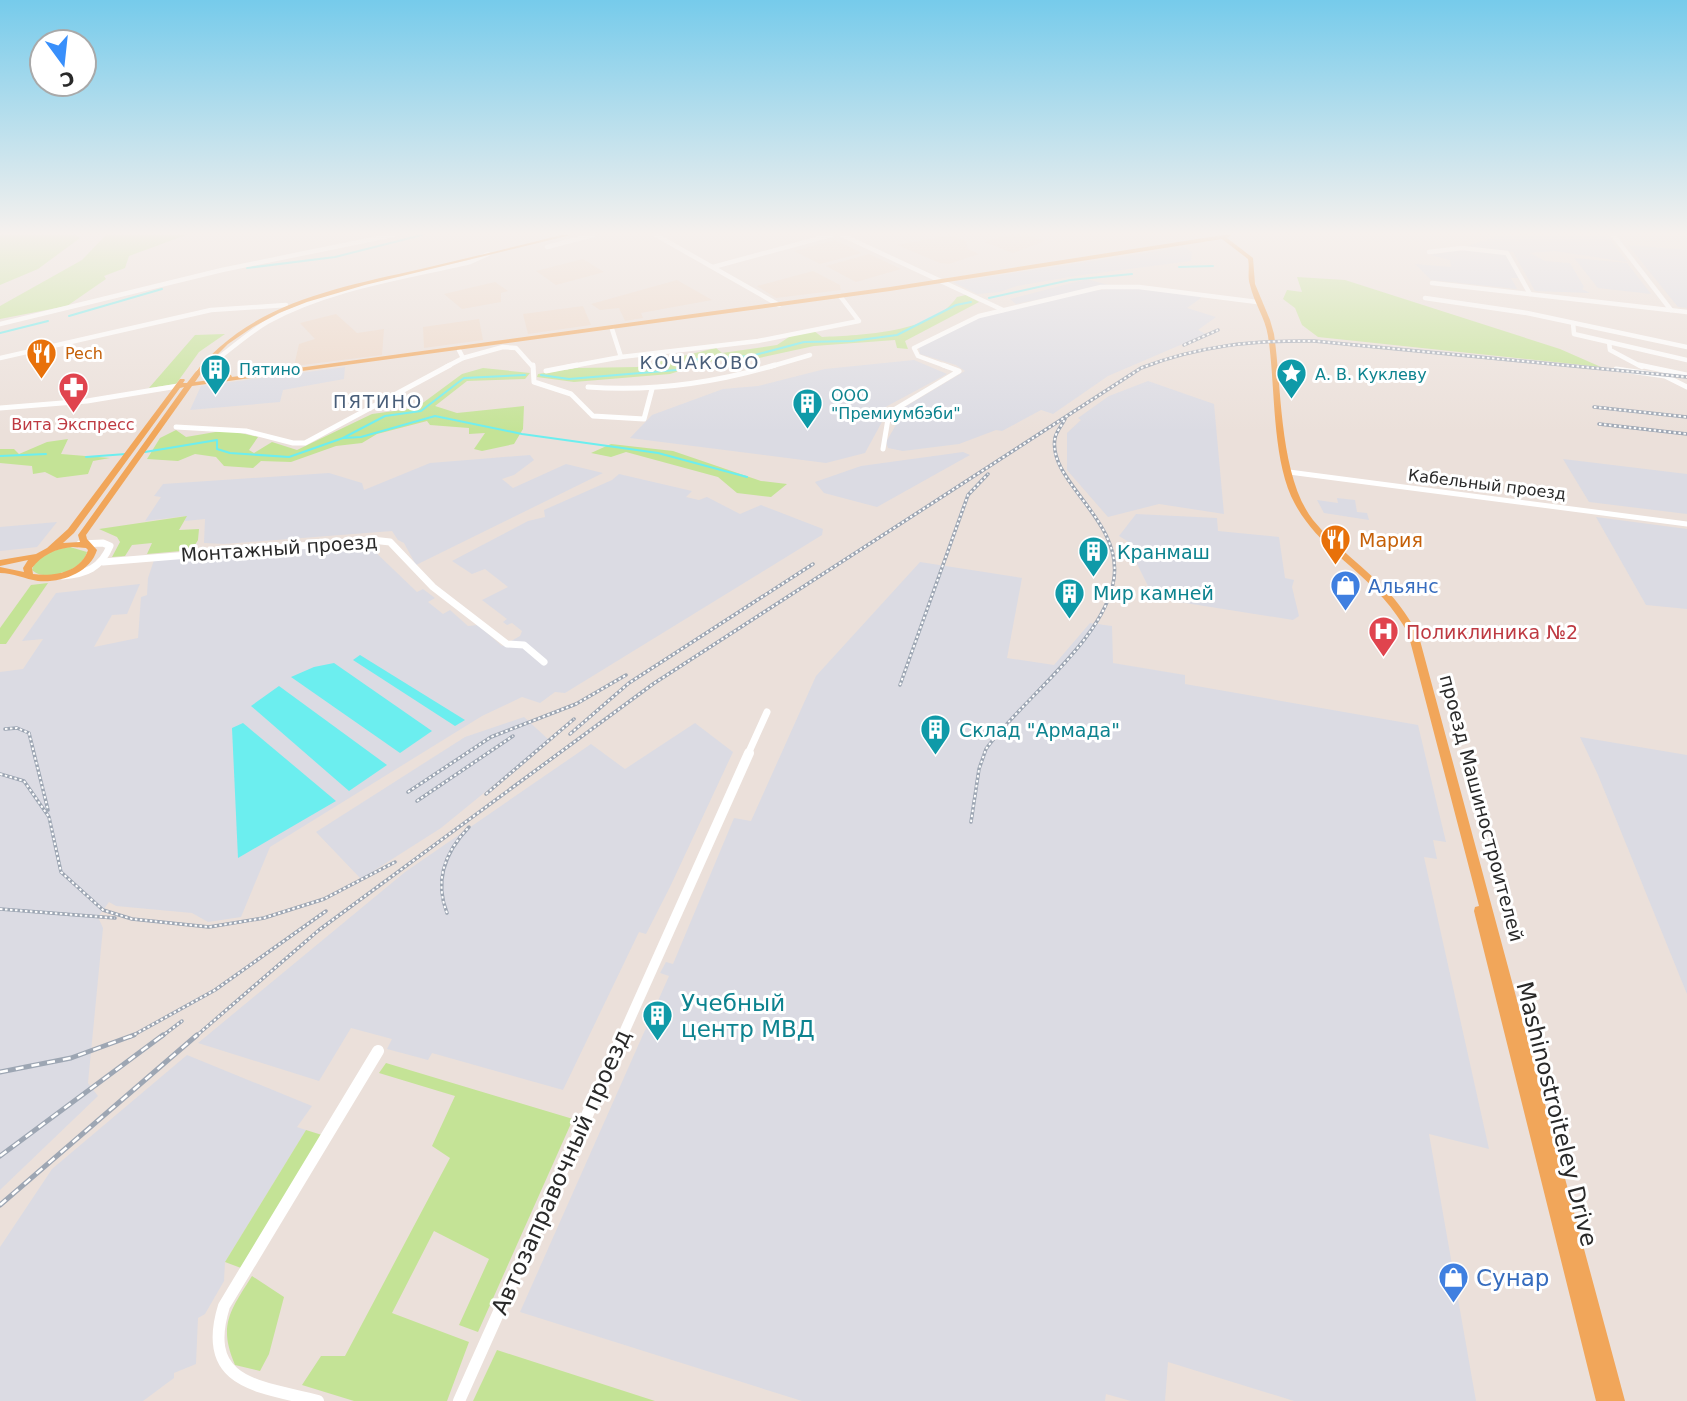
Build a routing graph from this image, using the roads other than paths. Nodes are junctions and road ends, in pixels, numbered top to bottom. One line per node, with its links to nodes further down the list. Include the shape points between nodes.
1 (99, 300): 20 (street)
2 (300, 300): 15 (main road)
3 (310, 300): 30 (main road, via 239,333)
4 (321, 300): 30 (street, via 249,333)
5 (771, 300): 16 (street)
6 (810, 300): 16 (main road)
7 (843, 300): 28 (street, via 859,321 758,341)
8 (982, 300): 17 (street)
9 (1044, 300): 17 (street)
10 (1245, 300): 14 (street)
11 (1441, 300): 21 (street)
12 (1586, 300): 18 (street)
13 (1664, 300): 18 (street)
14 (1259, 302): 42 (main road, проезд Машиностроителей)
15 (286, 305): 27 (street, via 211,310); 37 (main road, via 217,344 200,358)
16 (779, 305): 22 (main road)
17 (1003, 310): 41 (street, via 975,317 914,348 918,356 959,371 889,414)
18 (1671, 310): 19 (street)
19 (1687, 312)
20 (0, 323)
21 (1573, 323): 23 (street, via 1574,334); 24 (street)
22 (612, 328): 25 (main road); 28 (street)
23 (1609, 342): 29 (street); 33 (street, via 1610,350 1642,367)
24 (1687, 347)
25 (461, 354): 34 (main road); 38 (street, via 516,348 533,365 534,382 575,397 593,416 644,419); 40 (street, via 328,433 301,444 258,433)
26 (810, 355): 38 (street, via 749,373)
27 (0, 358)
28 (620, 358): 32 (street)
29 (1687, 360)
30 (204, 366): 34 (main road, via 222,376); 37 (main road)
31 (1616, 369): 35 (street, via 1665,376)
32 (546, 371)
33 (1687, 375)
34 (253, 377): 37 (main road)
35 (1687, 386)
36 (588, 387): 38 (street)
37 (180, 389): 39 (street); 44 (main road, via 85,530); 45 (main road, via 66,537)
38 (652, 389)
39 (0, 409)
40 (176, 426)
41 (883, 449)
42 (1286, 472): 43 (street, Кабельный проезд); 54 (main road, проезд Машиностроителей, via 1305,518 1402,621 1412,645)
43 (1687, 524)
44 (83, 544): 45 (main road); 46 (street, via 108,544); 50 (main road, via 93,554 85,564)
45 (45, 552): 47 (main road); 49 (main road, via 27,568)
46 (103, 562): 50 (street, via 87,573); 51 (street, Монтажный проезд, via 390,542 433,587 507,644 524,645)
47 (0, 563)
48 (0, 570): 49 (main road)
49 (29, 575): 50 (main road)
50 (53, 577)
51 (544, 662)
52 (767, 712): 56 (street, Автозаправочный проезд)
53 (379, 1051): 55 (street, via 224,1306 215,1333 218,1357 231,1373)
54 (1555, 1187): 57 (main road, Mashinostroiteley Drive); 58 (main road, проезд Машиностроителей)
55 (318, 1401)
56 (459, 1401)
57 (1605, 1401)
58 (1616, 1401)

